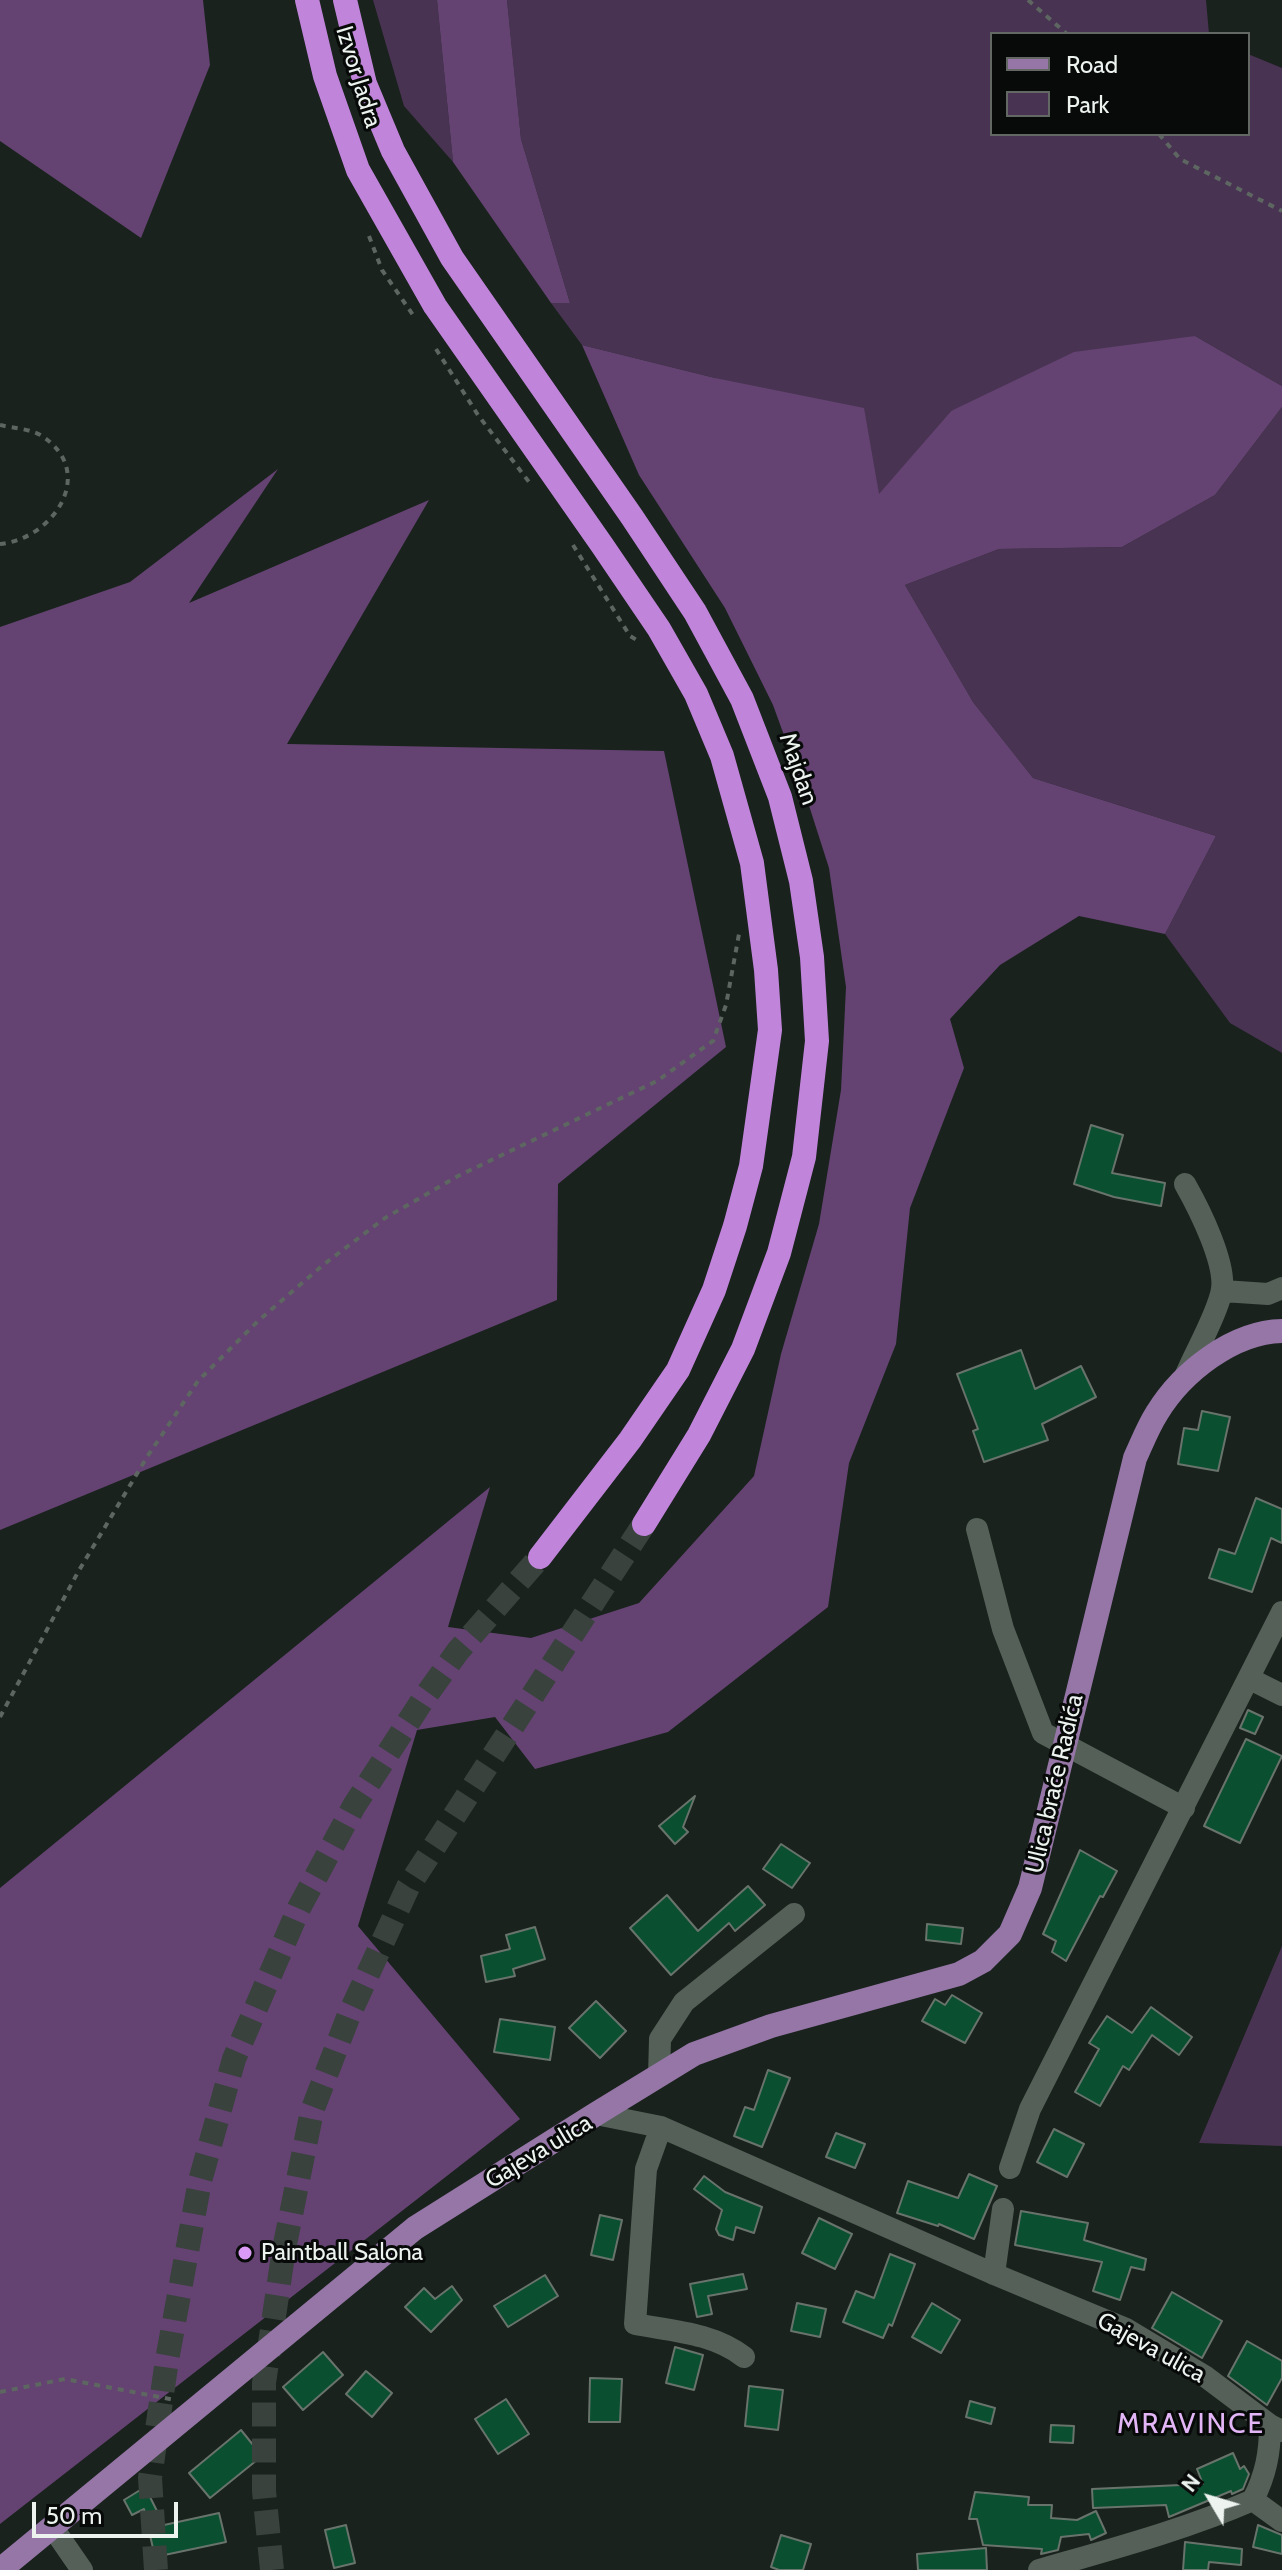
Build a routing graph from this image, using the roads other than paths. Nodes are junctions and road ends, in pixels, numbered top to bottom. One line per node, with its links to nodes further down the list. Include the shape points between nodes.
1 (307, 0): 11 (highway, Izvor Jadra, via 325,76 358,170 435,306 651,636 696,694 722,756 752,863 770,1030 751,1166 735,1226 714,1290 678,1370)
2 (345, 0): 3 (highway, Izvor Jadra, via 365,84 393,151 452,258)
3 (695, 612): 9 (highway, Majdan, via 742,699 780,797 801,881 817,1041 804,1157 779,1253 743,1349 699,1435)
4 (1185, 1184): 6 (street, via 1216,1250)
5 (1282, 1288): 6 (street, via 1268,1294)
6 (1223, 1291): 8 (street)
7 (1282, 1331): 8 (main road, Ulica braće Radića, via 1224,1348)
8 (1184, 1379): 15 (main road, Ulica braće Radića, via 1157,1413 1135,1458)
9 (644, 1524)
10 (977, 1529): 15 (street, via 1003,1629 1029,1701 1043,1733)
11 (540, 1557)
12 (1282, 1612): 13 (street)
13 (1250, 1679): 14 (street); 16 (street)
14 (1282, 1695)
15 (1064, 1744): 16 (street); 18 (main road, Ulica braće Radića, via 1030,1888 1010,1934 983,1961 959,1974 771,2026 694,2054)
16 (1184, 1808): 21 (street, via 1030,2109)
17 (794, 1914): 18 (street, via 684,2002 660,2039)
18 (659, 2076): 19 (main road, Ulica braće Radića)
19 (596, 2114): 20 (street, Gajeva ulica); 28 (main road, Gajeva ulica, via 415,2228)
20 (661, 2127): 23 (street, Gajeva ulica); 24 (street, via 646,2169 635,2324 704,2336)
21 (1010, 2168)
22 (1003, 2209): 23 (street)
23 (994, 2274): 25 (street, Gajeva ulica, via 1126,2329 1206,2377)
24 (744, 2357)
25 (1276, 2428): 26 (street, via 1266,2475)
26 (1253, 2500): 27 (street); 31 (street, via 1167,2534)
27 (1282, 2521)
28 (53, 2528): 29 (street); 30 (main road, Gajeva ulica)
29 (77, 2568)
30 (0, 2570)
31 (1039, 2570)

